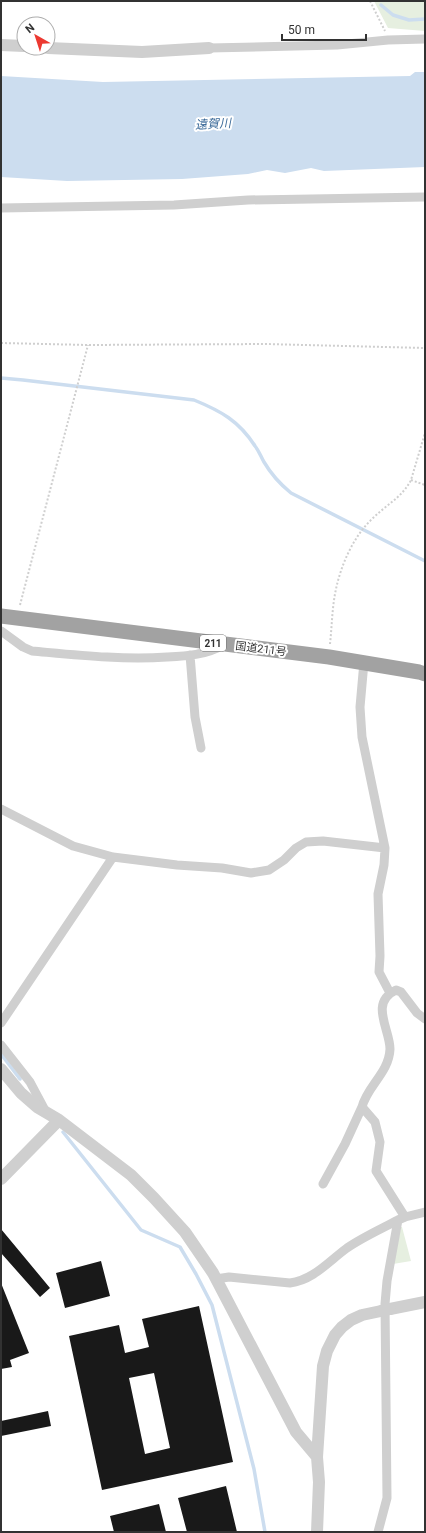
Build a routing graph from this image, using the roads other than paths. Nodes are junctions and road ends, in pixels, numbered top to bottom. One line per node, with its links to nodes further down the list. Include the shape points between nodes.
1 (425, 39): 5 (street, via 337,45)
2 (1, 45): 3 (street)
3 (16, 46)
4 (56, 48): 5 (street, via 142,52)
5 (209, 48)
6 (425, 197): 7 (street, via 248,200 174,206)
7 (1, 208)
8 (1, 616): 10 (highway, 国道211号 / 211)
9 (1, 631): 11 (street, via 32,651 104,657)
10 (225, 644): 11 (street); 12 (highway, 国道211号 / 211)
11 (190, 656): 14 (street, via 195,717)
12 (364, 662): 13 (highway, 国道211号 / 211); 16 (street, via 360,707 362,737)
13 (425, 674)
14 (201, 748)
15 (1, 809): 17 (street, via 73,846)
16 (385, 848): 17 (street, via 322,841 306,842 269,870 251,873); 18 (street, via 378,894 379,972)
17 (113, 857): 20 (street)
18 (390, 993): 19 (street, via 396,990 401,992); 23 (street, via 383,1004 382,1012 390,1048 389,1060 363,1101)
19 (425, 1020)
20 (1, 1023)
21 (1, 1045): 24 (street, via 30,1082)
22 (1, 1068): 24 (street, via 21,1093)
23 (362, 1107): 27 (street); 29 (street, via 375,1122 380,1142 376,1171)
24 (46, 1112): 25 (street)
25 (59, 1120): 26 (street); 30 (street, via 131,1175 154,1198 185,1232)
26 (1, 1180)
27 (323, 1184)
28 (425, 1212): 29 (street)
29 (402, 1218): 30 (street, via 347,1248 309,1277 298,1282 229,1277); 34 (street, via 387,1281 385,1304 387,1498)
30 (216, 1279): 32 (street, via 296,1432)
31 (425, 1302): 32 (street, via 362,1315 351,1320 335,1335 323,1366)
32 (317, 1457): 33 (street)
33 (318, 1532)
34 (378, 1532)

